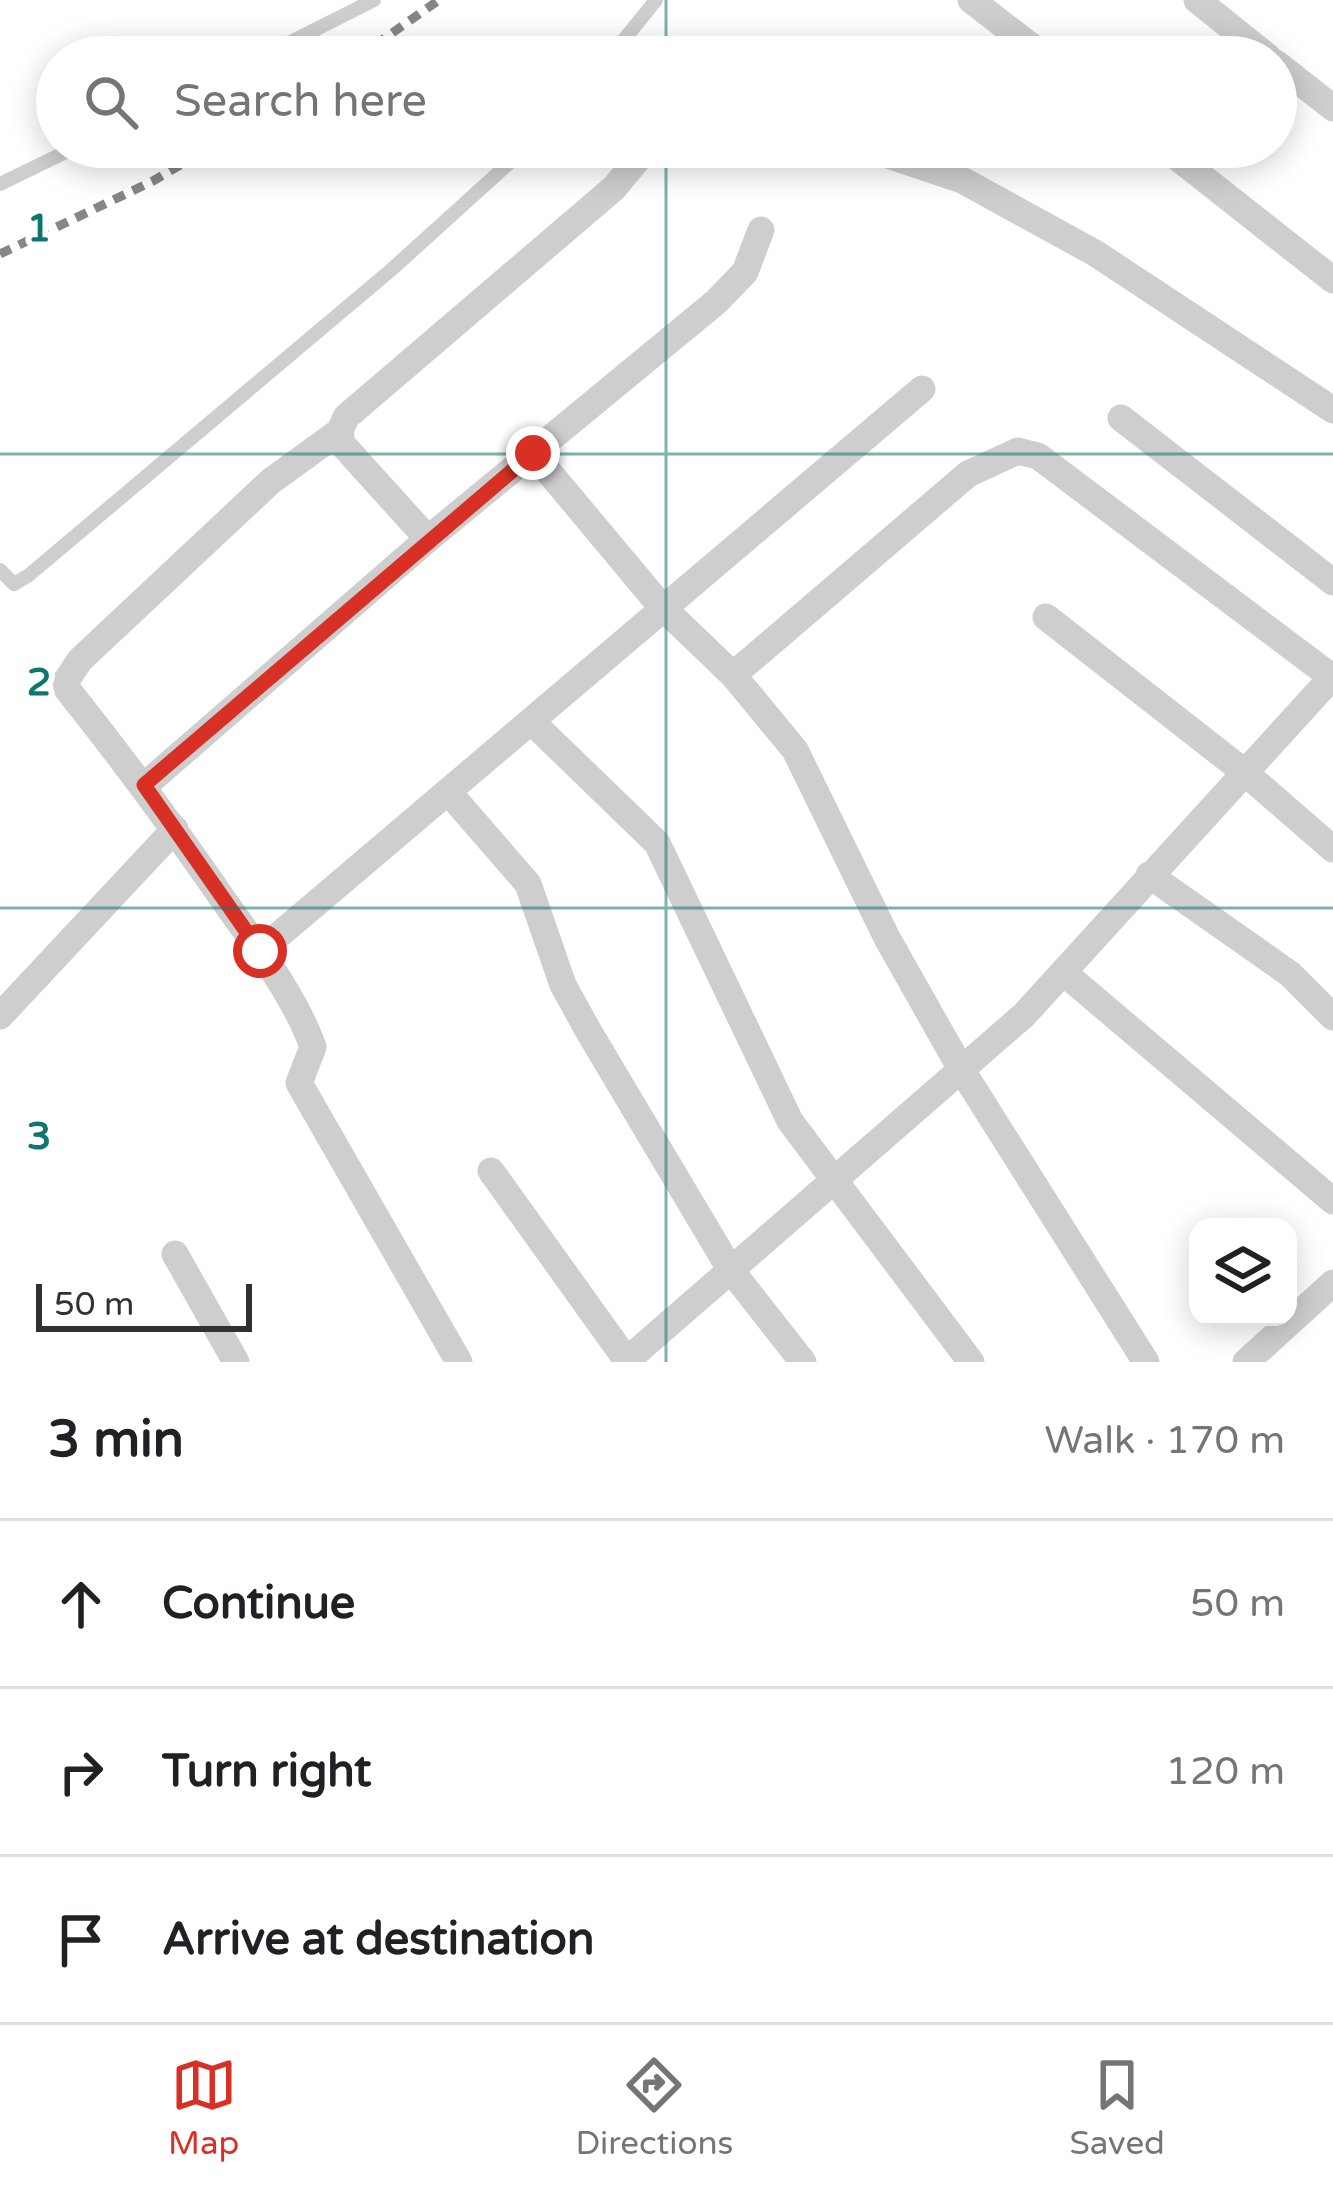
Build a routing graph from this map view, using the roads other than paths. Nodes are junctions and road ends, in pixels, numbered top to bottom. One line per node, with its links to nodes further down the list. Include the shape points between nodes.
1 (374, 0): 5 (lane)
2 (656, 0): 6 (lane)
3 (971, 0): 7 (street)
4 (1197, 0): 8 (street)
5 (303, 36)
6 (627, 36)
7 (1018, 36)
8 (1242, 36)
9 (1297, 80): 10 (street)
10 (1333, 108)
11 (36, 166): 16 (lane)
12 (504, 168): 25 (lane, via 29,575 14,584)
13 (631, 168): 22 (street, via 346,417)
14 (926, 168): 20 (street, via 1095,253)
15 (1190, 168): 18 (street)
16 (0, 184)
17 (761, 230): 23 (street, via 745,272 716,302)
18 (1333, 280)
19 (922, 389): 27 (street)
20 (1333, 410)
21 (1121, 418): 26 (street)
22 (340, 431): 24 (street, via 342,444); 33 (street, via 271,481 70,671 67,689)
23 (533, 453): 24 (street); 27 (street)
24 (428, 539): 33 (street)
25 (0, 570)
26 (1333, 582)
27 (661, 605): 29 (street); 31 (street)
28 (1046, 617): 32 (street)
29 (733, 675): 30 (street, via 968,474 1018,451 1038,456); 42 (street, via 795,750 886,938)
30 (1333, 677): 32 (street)
31 (532, 722): 34 (street); 44 (street, via 657,843 790,1121)
32 (1244, 771): 36 (street); 37 (street)
33 (144, 785): 35 (street)
34 (450, 794): 38 (street); 47 (street, via 528,884 562,985)
35 (175, 829): 38 (street); 40 (street)
36 (1333, 849)
37 (1149, 875): 39 (street); 41 (street, via 1290,974)
38 (260, 951): 50 (street, via 314,1047 299,1084)
39 (1063, 972): 42 (street); 45 (street)
40 (0, 1016)
41 (1333, 1017)
42 (961, 1069): 44 (street); 54 (street)
43 (491, 1171): 51 (street)
44 (836, 1180): 47 (street); 53 (street)
45 (1333, 1201)
46 (175, 1254): 49 (street)
47 (730, 1269): 51 (street); 52 (street)
48 (1333, 1283): 55 (street)
49 (236, 1362)
50 (459, 1362)
51 (626, 1362)
52 (803, 1362)
53 (970, 1362)
54 (1146, 1362)
55 (1246, 1362)

